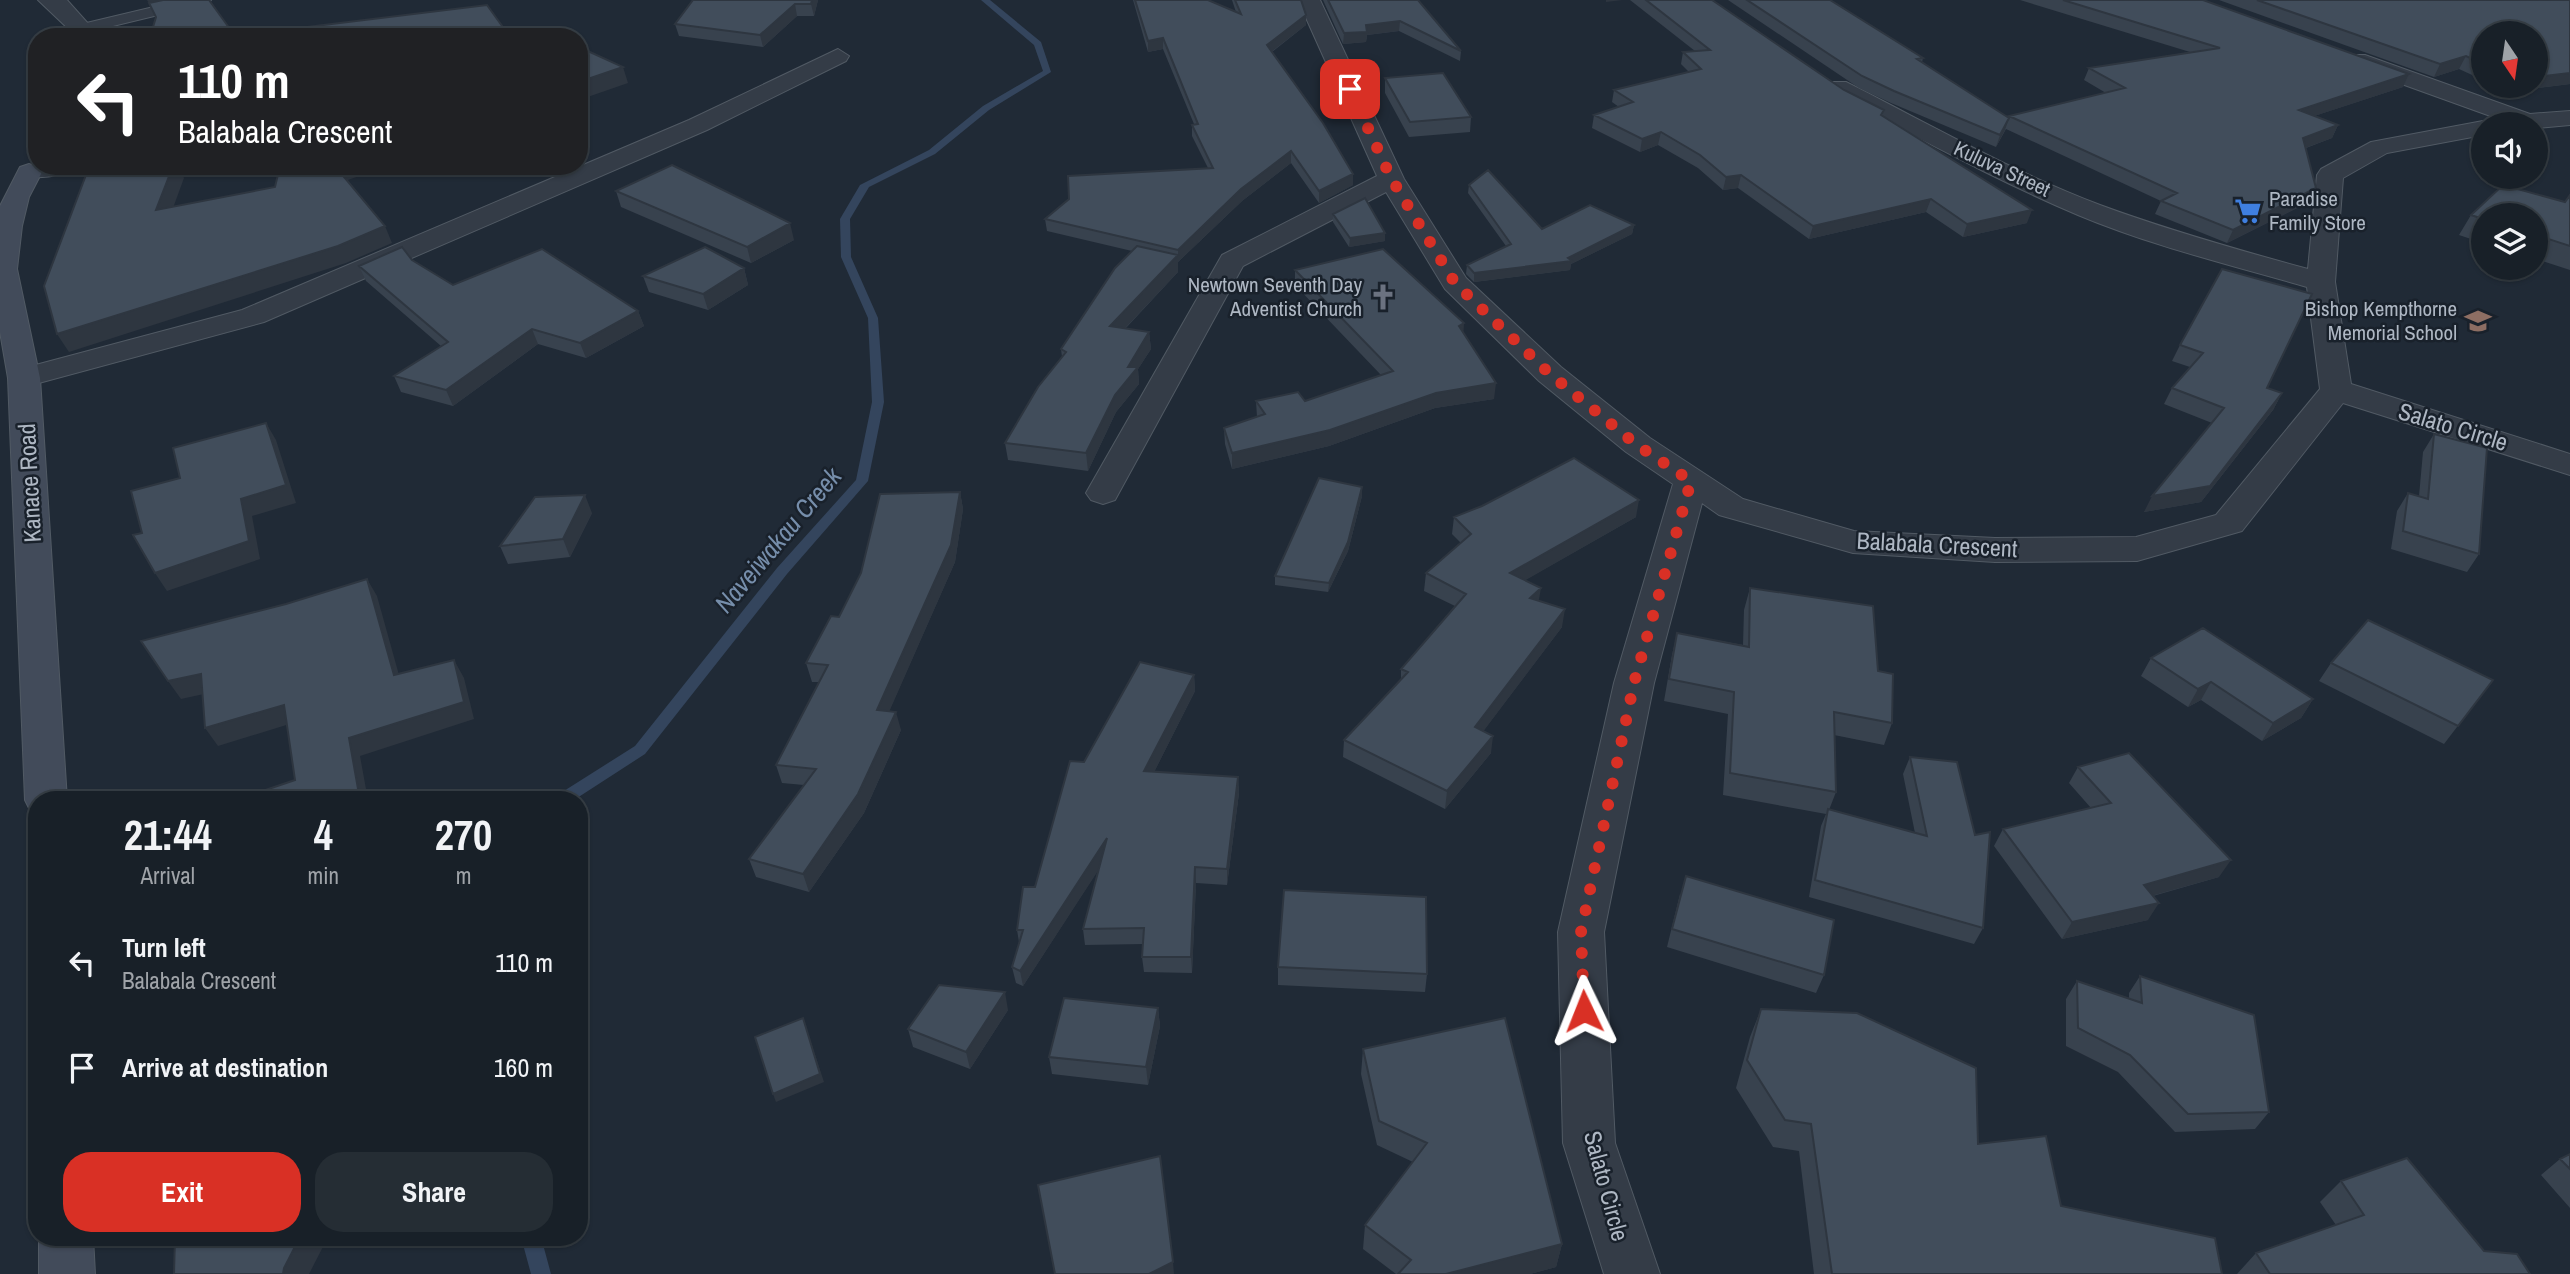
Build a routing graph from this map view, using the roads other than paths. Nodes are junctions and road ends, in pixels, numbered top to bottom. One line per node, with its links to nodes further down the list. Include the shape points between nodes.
1 (48, 0): 4 (street)
2 (203, 0): 5 (lane)
3 (1310, 0): 16 (street, Balabala Crescent)
4 (82, 28)
5 (105, 28)
6 (2331, 51): 9 (street)
7 (838, 56): 14 (street, via 698,125)
8 (1818, 73): 17 (street, Kuluva Street, via 1850,95 2089,210)
9 (2487, 112)
10 (2570, 118): 11 (street)
11 (2548, 120)
12 (2471, 130): 17 (street, via 2380,148 2330,175)
13 (22, 170): 18 (street, Kanace Road, via 2,269)
14 (588, 172)
15 (582, 175): 18 (street, via 253,316)
16 (1391, 178): 21 (street, Balabala Crescent, via 1455,283 1550,374 1637,445); 22 (street, via 1232,261)
17 (2321, 282): 19 (street)
18 (24, 378): 23 (street, Kanace Road)
19 (2336, 390): 20 (street, Salato Circle); 21 (street, Balabala Crescent, via 2229,523 2137,549 1995,551 1853,542 1731,508)
20 (2570, 465)
21 (1691, 481): 26 (street, Salato Circle, via 1634,683 1581,932 1589,1143)
22 (1102, 494)
23 (46, 791)
24 (66, 1246): 25 (street)
25 (67, 1274)
26 (1632, 1274)

